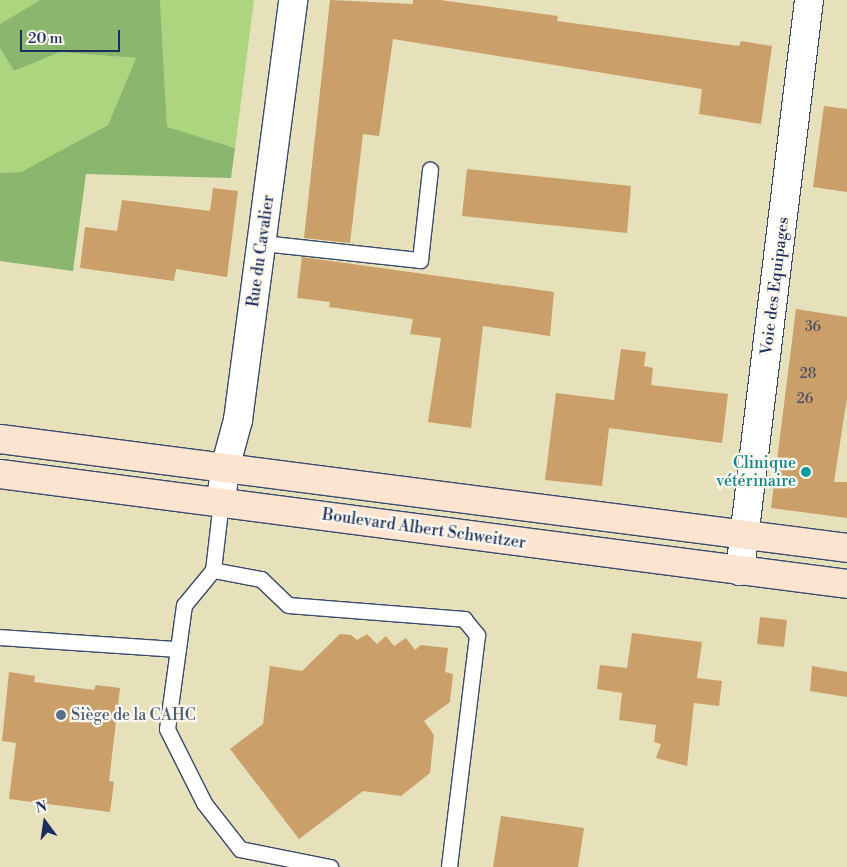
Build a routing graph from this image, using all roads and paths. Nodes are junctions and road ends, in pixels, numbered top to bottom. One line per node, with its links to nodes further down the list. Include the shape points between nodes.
1 (293, 0): 4 (street, Rue du Cavalier)
2 (809, 0): 9 (street, Voie des Equipages)
3 (430, 170): 4 (lane, via 420,260)
4 (263, 244): 6 (street, Rue du Cavalier, via 238,420)
5 (0, 439): 6 (main road)
6 (225, 468): 8 (street, Rue du Cavalier); 9 (main road)
7 (0, 474): 8 (main road, Boulevard Albert Schweitzer)
8 (221, 501): 11 (lane); 12 (main road, Boulevard Albert Schweitzer)
9 (744, 534): 10 (main road); 12 (street, Voie des Equipages)
10 (847, 548)
11 (213, 570): 15 (lane, via 184,605); 17 (lane, via 260,579 288,605 464,619 477,635)
12 (740, 571): 13 (main road, Boulevard Albert Schweitzer)
13 (847, 584)
14 (0, 637): 15 (lane)
15 (178, 649): 16 (lane, via 167,729 204,803 240,848)
16 (330, 867)
17 (449, 867)

